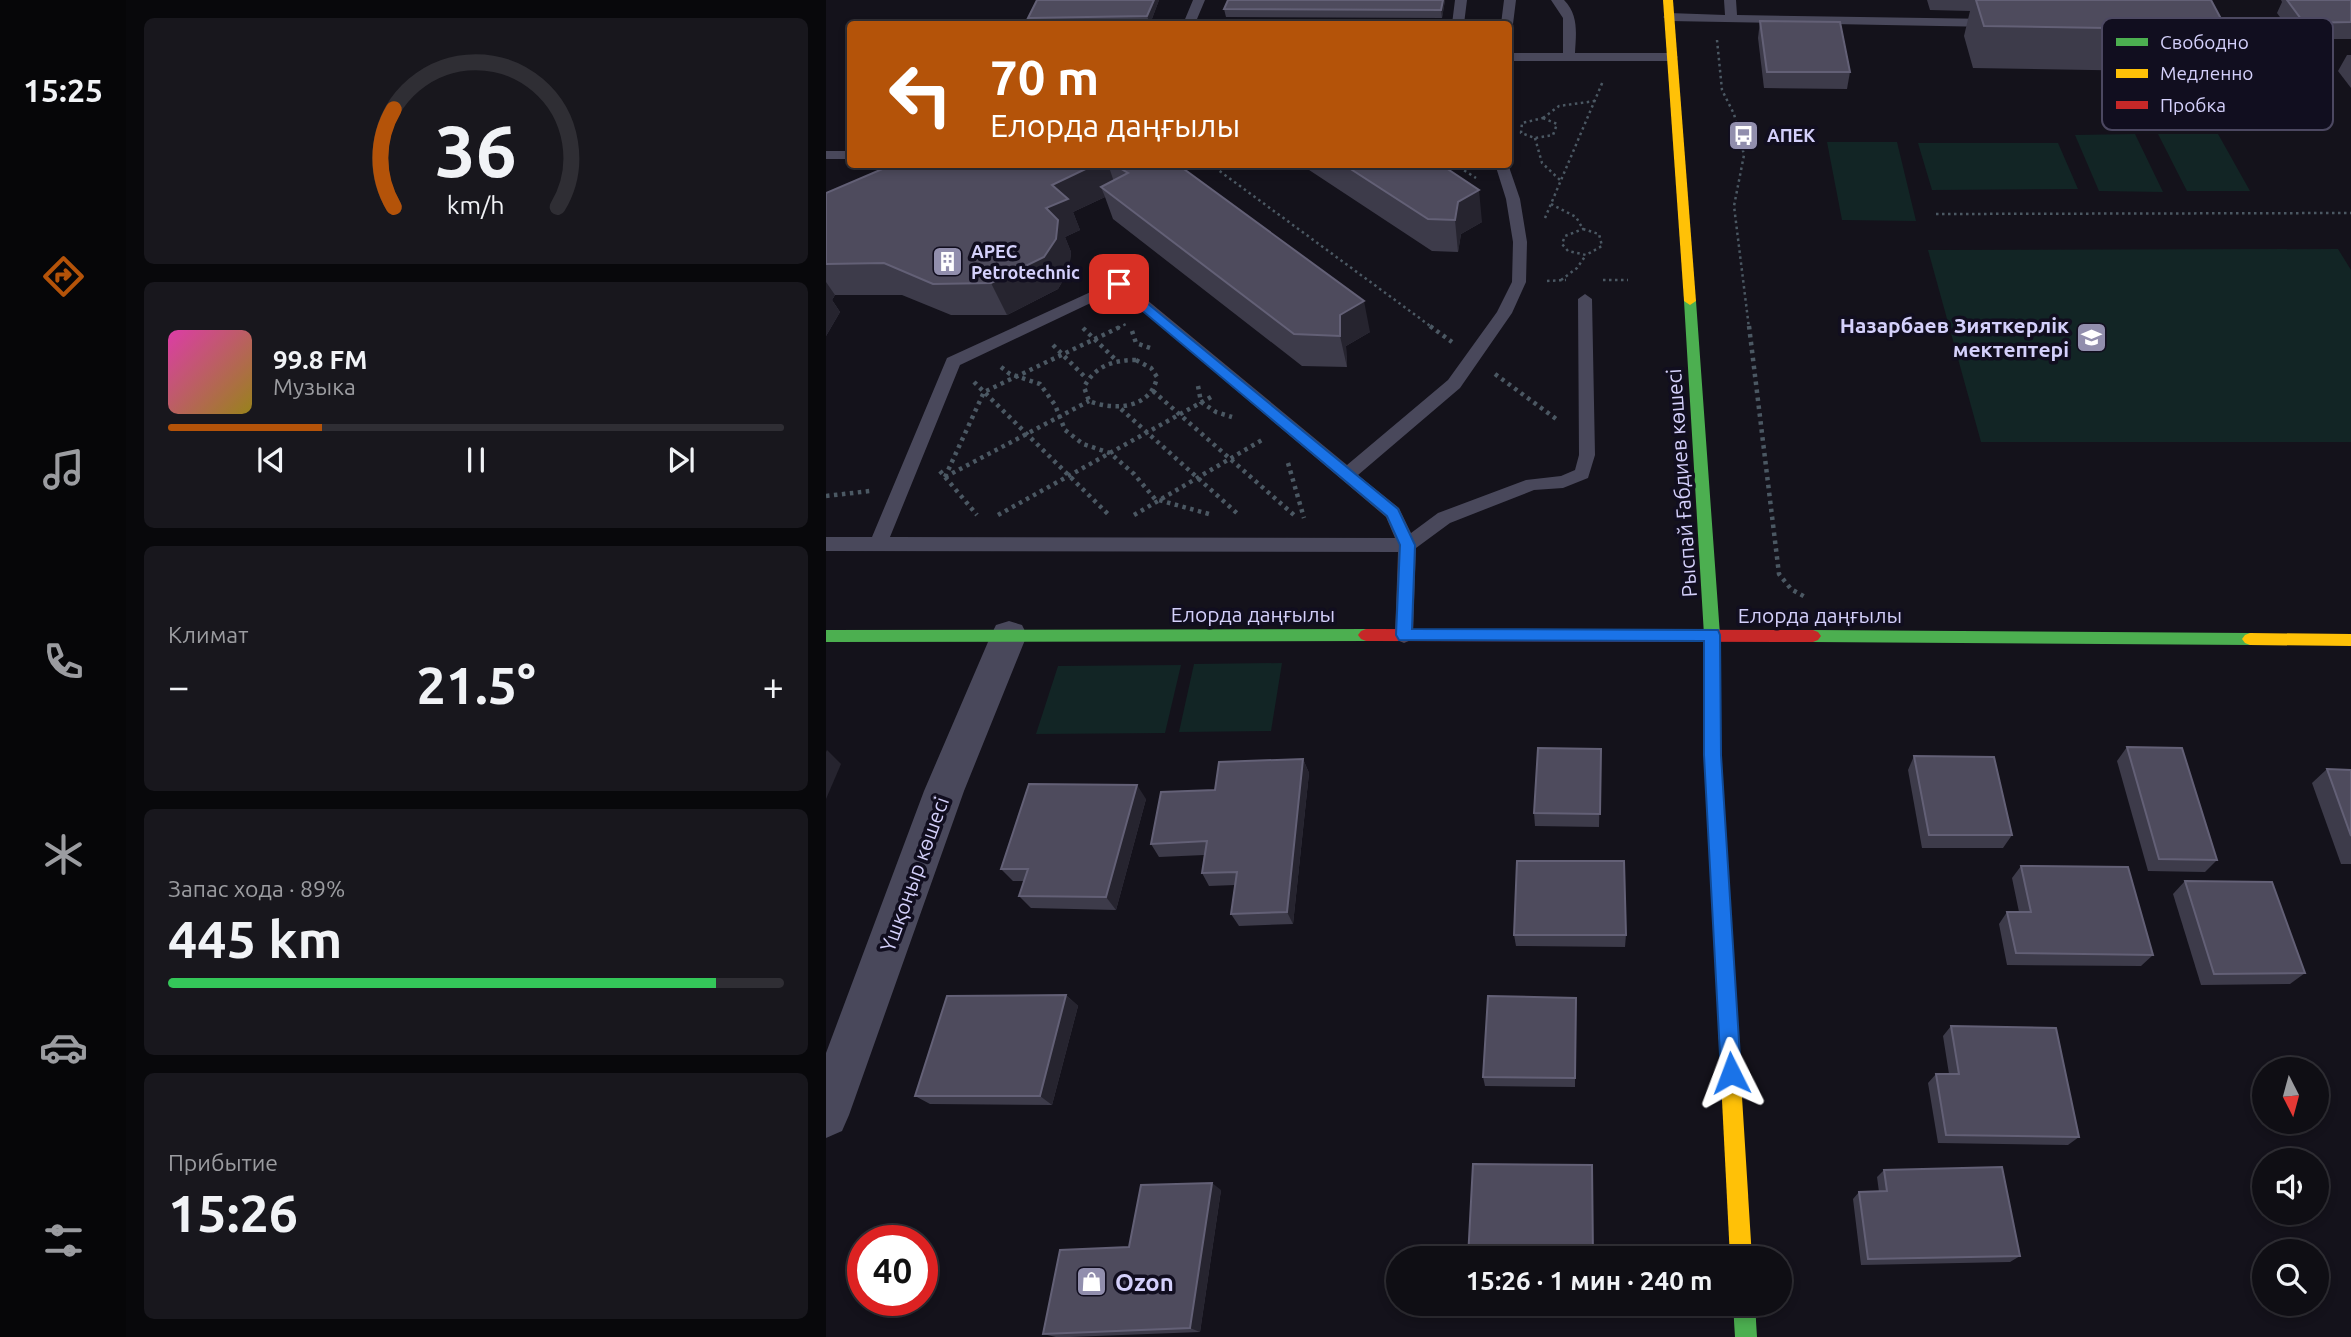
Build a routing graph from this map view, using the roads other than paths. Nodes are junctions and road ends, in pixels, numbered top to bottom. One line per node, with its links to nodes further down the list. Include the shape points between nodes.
1 (1199, 0): 9 (lane)
2 (1461, 0): 10 (lane)
3 (1510, 0): 11 (lane)
4 (1557, 0): 14 (lane, via 1570,13)
5 (1668, 0): 7 (street, Рыспай Ғабдиев көшесі)
6 (1730, 0): 8 (lane)
7 (1669, 17): 8 (lane); 15 (street, Рыспай Ғабдиев көшесі)
8 (1731, 18): 12 (lane)
9 (1190, 21)
10 (1458, 21)
11 (1507, 21)
12 (2004, 23)
13 (1512, 57): 14 (lane)
14 (1569, 57): 15 (lane)
15 (1672, 57): 26 (street, Рыспай Ғабдиев көшесі)
16 (826, 155): 17 (lane)
17 (847, 155)
18 (1503, 168): 20 (lane, via 1520,242 1519,282 1504,313 1454,384)
19 (1585, 299): 23 (lane, via 1587,442 1582,474 1563,482 1532,484 1444,518)
20 (1348, 475): 22 (lane, via 1119,284 953,362); 23 (lane, via 1392,513)
21 (826, 544): 22 (lane)
22 (878, 544): 23 (lane)
23 (1407, 545): 25 (lane)
24 (1009, 635): 25 (street, Елорда даңғылы); 27 (street, Елорда даңғылы); 29 (street, Үшқоңыр көшесі, via 944,791)
25 (1404, 635): 26 (street, Елорда даңғылы)
26 (1712, 635): 28 (street, Елорда даңғылы); 30 (street, Рыспай Ғабдиев көшесі, via 1713,755)
27 (826, 636)
28 (2351, 640)
29 (826, 1115)
30 (1740, 1246)
31 (1745, 1316): 32 (street)
32 (1746, 1337)

